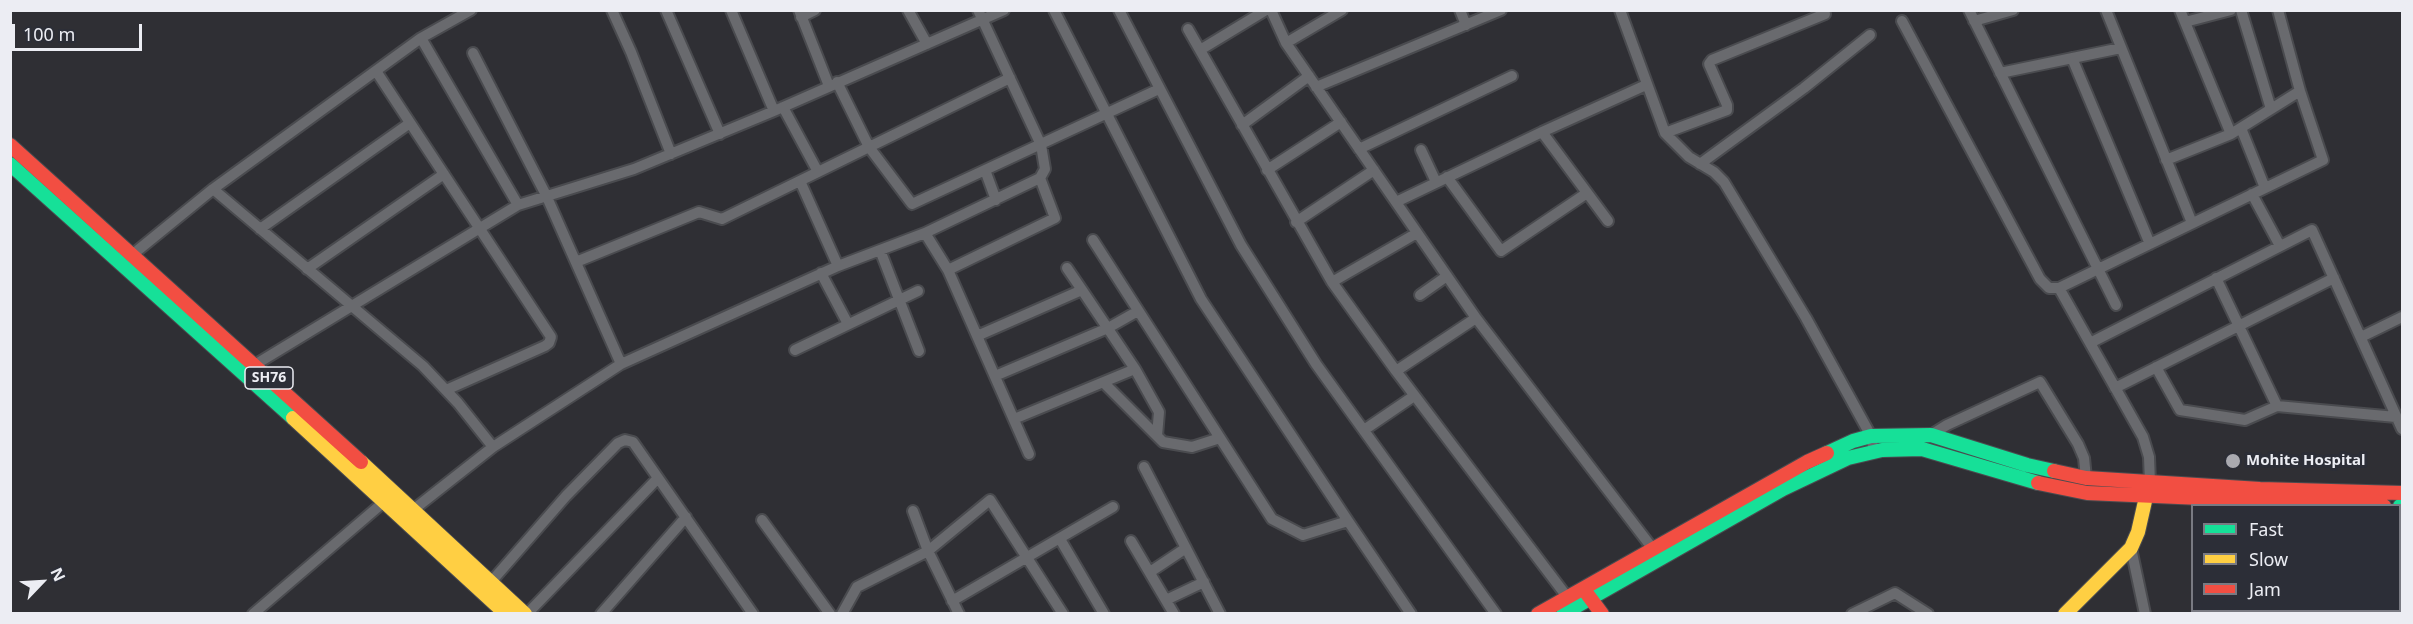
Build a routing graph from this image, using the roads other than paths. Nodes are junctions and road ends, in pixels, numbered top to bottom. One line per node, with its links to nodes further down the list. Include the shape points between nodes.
1 (471, 10): 31 (street)
2 (612, 10): 64 (street)
3 (666, 10): 57 (street)
4 (731, 10): 48 (street)
5 (815, 10): 22 (street)
6 (908, 10): 33 (street)
7 (1004, 10): 24 (street)
8 (1054, 10): 50 (street)
9 (1119, 10): 46 (street)
10 (1268, 10): 32 (street); 35 (street)
11 (1342, 10): 32 (street)
12 (1460, 10): 28 (street)
13 (1501, 10): 28 (street)
14 (1620, 10): 44 (street)
15 (1969, 10): 26 (street)
16 (2013, 10): 26 (street)
17 (2106, 10): 34 (street)
18 (2180, 10): 27 (street)
19 (2231, 10): 27 (street)
20 (2241, 10): 49 (street)
21 (2278, 10): 47 (street)
22 (800, 14): 43 (street)
23 (1825, 14): 56 (street, via 1712,60 1708,64 1727,110)
24 (980, 15): 33 (street); 42 (street)
25 (1902, 21): 108 (street, via 2040,279 2049,288)
26 (1974, 21): 39 (street)
27 (2185, 22): 58 (street)
28 (1466, 25): 45 (street)
29 (1188, 29): 35 (street)
30 (1870, 35): 67 (street)
31 (421, 38): 38 (street); 84 (street)
32 (1286, 43): 40 (street)
33 (927, 44): 43 (street)
34 (2121, 48): 37 (street); 65 (street)
35 (1200, 50): 53 (street)
36 (473, 53): 81 (street)
37 (2072, 58): 39 (street); 93 (street)
38 (376, 71): 52 (street); 78 (street)
39 (2000, 73): 101 (street)
40 (1309, 76): 45 (street); 53 (street)
41 (1512, 76): 62 (street)
42 (1010, 78): 60 (street); 61 (street)
43 (833, 84): 48 (street); 61 (street)
44 (1646, 85): 55 (street); 56 (street)
45 (1316, 87): 51 (street)
46 (1159, 89): 50 (street); 140 (street, via 1241,245)
47 (2300, 91): 49 (street); 77 (street, via 2323,160)
48 (778, 109): 57 (street); 71 (street)
49 (2271, 109): 54 (street)
50 (1107, 115): 60 (street); 162 (street, via 1201,299)
51 (1341, 122): 62 (street); 69 (street)
52 (410, 123): 72 (street); 89 (street)
53 (1242, 125): 69 (street)
54 (2241, 128): 58 (street); 77 (street)
55 (1542, 132): 73 (street); 79 (street)
56 (1665, 133): 67 (street)
57 (720, 134): 64 (street)
58 (2231, 134): 65 (street)
59 (10, 145): 96 (main road, SH76)
60 (1041, 145): 68 (street); 74 (street, via 1045,169)
61 (869, 147): 68 (street, via 912,204); 71 (street)
62 (1359, 149): 70 (street)
63 (1421, 150): 76 (street)
64 (671, 154): 81 (street)
65 (2166, 160): 87 (street)
66 (10, 164): 128 (main road, SH76)
67 (1700, 164): 143 (street, via 1724,182 1739,205)
68 (985, 170): 82 (street)
69 (1267, 170): 86 (street)
70 (1374, 170): 83 (street); 86 (street)
71 (818, 172): 75 (street)
72 (444, 174): 88 (street); 100 (street)
73 (1447, 177): 76 (street); 79 (street, via 1501,251)
74 (1040, 178): 82 (street); 102 (street, via 1055,218)
75 (800, 181): 97 (street, via 722,219 699,212); 98 (street)
76 (1436, 182): 83 (street)
77 (2265, 188): 80 (street)
78 (213, 189): 89 (street); 96 (street)
79 (1587, 193): 85 (street)
80 (2252, 194): 87 (street); 94 (street)
81 (546, 195): 84 (street); 97 (street)
82 (996, 200): 90 (street)
83 (1396, 202): 91 (street)
84 (518, 205): 88 (street)
85 (1608, 221)
86 (1296, 222): 107 (street)
87 (2192, 223): 93 (street)
88 (479, 227): 113 (street); 134 (street, via 550,338 549,343)
89 (260, 229): 100 (street)
90 (925, 233): 95 (street); 102 (street)
91 (1417, 233): 104 (street); 107 (street)
92 (1093, 240): 115 (street)
93 (2150, 244): 101 (street)
94 (2280, 246): 105 (street, via 2312,230); 106 (street)
95 (880, 250): 98 (street); 112 (street)
96 (132, 255): 128 (main road, SH76)
97 (576, 262): 126 (street)
98 (838, 266): 103 (street)
99 (1067, 267): 109 (street)
100 (307, 269): 113 (street)
101 (2097, 269): 108 (street); 114 (street)
102 (948, 270): 121 (street)
103 (821, 273): 118 (street); 126 (street)
104 (1447, 276): 111 (street); 117 (street)
105 (2334, 278): 119 (street); 122 (street)
106 (2216, 279): 119 (street); 123 (street)
107 (1332, 282): 130 (street)
108 (2059, 288): 123 (street)
109 (1082, 290): 120 (street); 121 (street)
110 (918, 291): 112 (street)
111 (1420, 295)
112 (899, 300): 118 (street); 125 (street)
113 (350, 305): 128 (street); 134 (street)
114 (2116, 305)
115 (1138, 311): 120 (street); 144 (street)
116 (2403, 317): 122 (street)
117 (1476, 318): 130 (street); 167 (street)
118 (848, 324): 124 (street)
119 (2239, 326): 127 (street); 136 (street)
120 (1108, 328): 129 (street); 131 (street)
121 (977, 336): 131 (street)
122 (2361, 337): 137 (street)
123 (2090, 343): 133 (street)
124 (795, 350)
125 (919, 351)
126 (621, 363): 145 (street)
127 (2156, 367): 133 (street); 136 (street, via 2180,410 2245,420)
128 (249, 369): 153 (main road, SH76); 158 (main road, SH76)
129 (1135, 369): 132 (street); 142 (street, via 1159,412)
130 (1396, 371): 135 (street)
131 (995, 376): 138 (street)
132 (1104, 383): 138 (street); 142 (street)
133 (2115, 388): 151 (street, via 2147,446)
134 (446, 390): 145 (street)
135 (1414, 396): 140 (street); 176 (street)
136 (2277, 406): 137 (street)
137 (2396, 417): 139 (street)
138 (1014, 419): 147 (street)
139 (2403, 429)
140 (1364, 430): 190 (street)
141 (1930, 435): 143 (main road); 150 (main road, via 2027,465); 150 (street, via 2040,382 2078,444)
142 (1157, 436): 144 (street, via 1163,442 1192,447)
143 (1871, 436): 146 (street); 167 (main road, via 1807,462)
144 (1220, 438): 162 (street, via 1272,519 1303,535)
145 (494, 447): 158 (street)
146 (1874, 451): 151 (main road, via 1922,449 2071,490); 173 (main road, via 1783,489)
147 (1029, 454)
148 (1144, 467): 165 (street)
149 (658, 478): 160 (street); 171 (street, via 633,442 618,443); 180 (street)
150 (2086, 478): 151 (main road)
151 (2148, 490): 152 (main road); 154 (main road); 166 (main road)
152 (2403, 493)
153 (385, 501): 178 (street); 179 (main road, SH76)
154 (2198, 502): 155 (main road)
155 (2266, 503): 156 (main road)
156 (2305, 504)
157 (1113, 507): 163 (street)
158 (413, 510): 171 (main road, SH76)
159 (914, 511): 168 (street)
160 (686, 517): 181 (street); 182 (street)
161 (762, 520): 183 (street)
162 (1348, 521): 189 (street)
163 (1060, 539): 169 (street); 187 (street)
164 (1131, 541): 170 (street)
165 (1186, 548): 170 (street); 172 (street)
166 (2131, 548): 195 (main road); 196 (street)
167 (1653, 549): 173 (main road)
168 (928, 551): 169 (street, via 990,500); 175 (street); 184 (street, via 857,587)
169 (1028, 558): 175 (street); 186 (street)
170 (1150, 572): 174 (street)
171 (491, 582): 180 (main road, SH76)
172 (1204, 582): 174 (street); 188 (street)
173 (1587, 593): 176 (main road); 192 (main road)
174 (1166, 600): 177 (street)
175 (952, 602): 185 (street)
176 (1568, 606): 191 (main road)
177 (1171, 613)
178 (253, 614)
179 (506, 614)
180 (526, 614)
181 (601, 614)
182 (753, 614)
183 (830, 614)
184 (842, 614)
185 (959, 614)
186 (1063, 614)
187 (1104, 614)
188 (1220, 614)
189 (1411, 614)
190 (1496, 614)
191 (1538, 614)
192 (1602, 614)
193 (1852, 614): 194 (street, via 1895,593)
194 (1928, 614)
195 (2065, 614)
196 (2145, 614)

